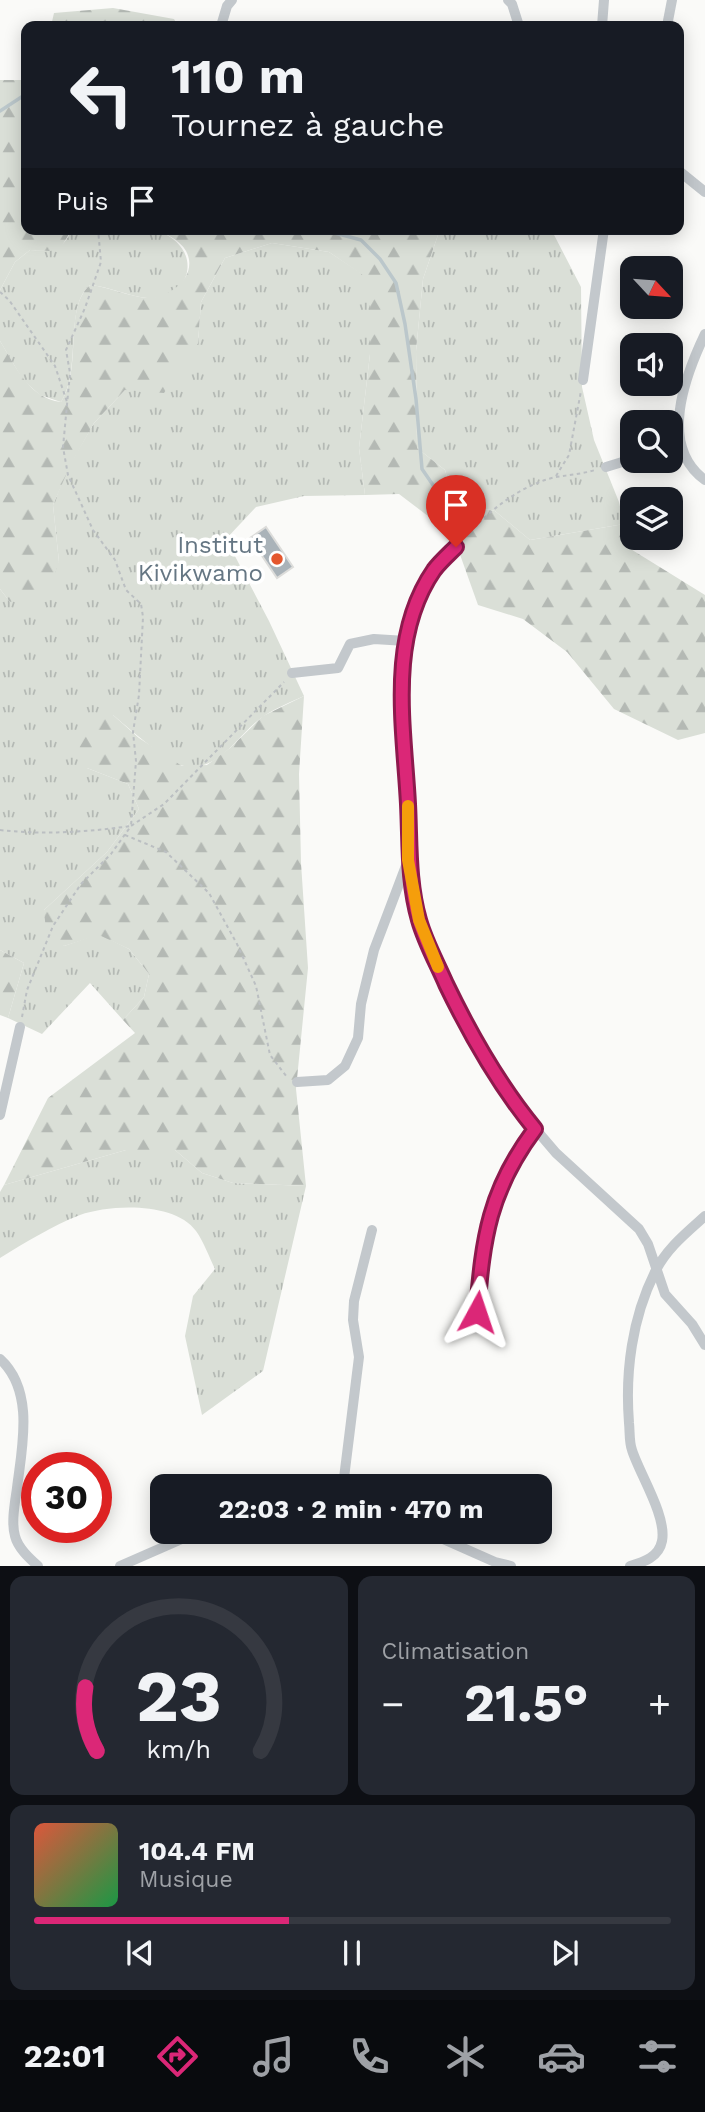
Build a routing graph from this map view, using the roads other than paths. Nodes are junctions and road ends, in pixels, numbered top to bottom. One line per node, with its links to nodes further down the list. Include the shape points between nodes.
1 (232, 0): 5 (street)
2 (508, 0): 6 (street)
3 (604, 0): 7 (street)
4 (672, 0): 8 (street)
5 (222, 21)
6 (517, 21)
7 (602, 21)
8 (668, 21)
9 (684, 175): 10 (street)
10 (705, 192)
11 (603, 235): 13 (street)
12 (705, 334): 14 (street)
13 (583, 380)
14 (681, 410)
15 (683, 455): 18 (street)
16 (620, 463): 17 (street)
17 (606, 467)
18 (705, 480)
19 (456, 547): 20 (street, via 434,570)
20 (405, 641): 21 (street, via 374,639 350,644 338,668); 22 (street, via 401,726)
21 (292, 673)
22 (408, 860): 24 (street, via 374,950 358,1038 345,1066 328,1080); 26 (street, via 419,920 445,982 509,1098)
23 (20, 1027): 25 (street)
24 (297, 1082)
25 (0, 1115)
26 (535, 1129): 29 (street, via 639,1229); 30 (street, via 515,1156 496,1197 482,1253)
27 (705, 1216): 29 (street, via 674,1244)
28 (372, 1230): 33 (street, via 354,1301 359,1357)
29 (656, 1270): 31 (street, via 665,1294); 39 (street, via 631,1348 627,1403 631,1448 651,1495 662,1540 657,1552)
30 (477, 1312)
31 (705, 1345)
32 (0, 1359): 36 (street, via 17,1385 23,1411 15,1537)
33 (344, 1474)
34 (170, 1544): 37 (street)
35 (454, 1544): 38 (street)
36 (38, 1566)
37 (120, 1566)
38 (511, 1566)
39 (631, 1566)

